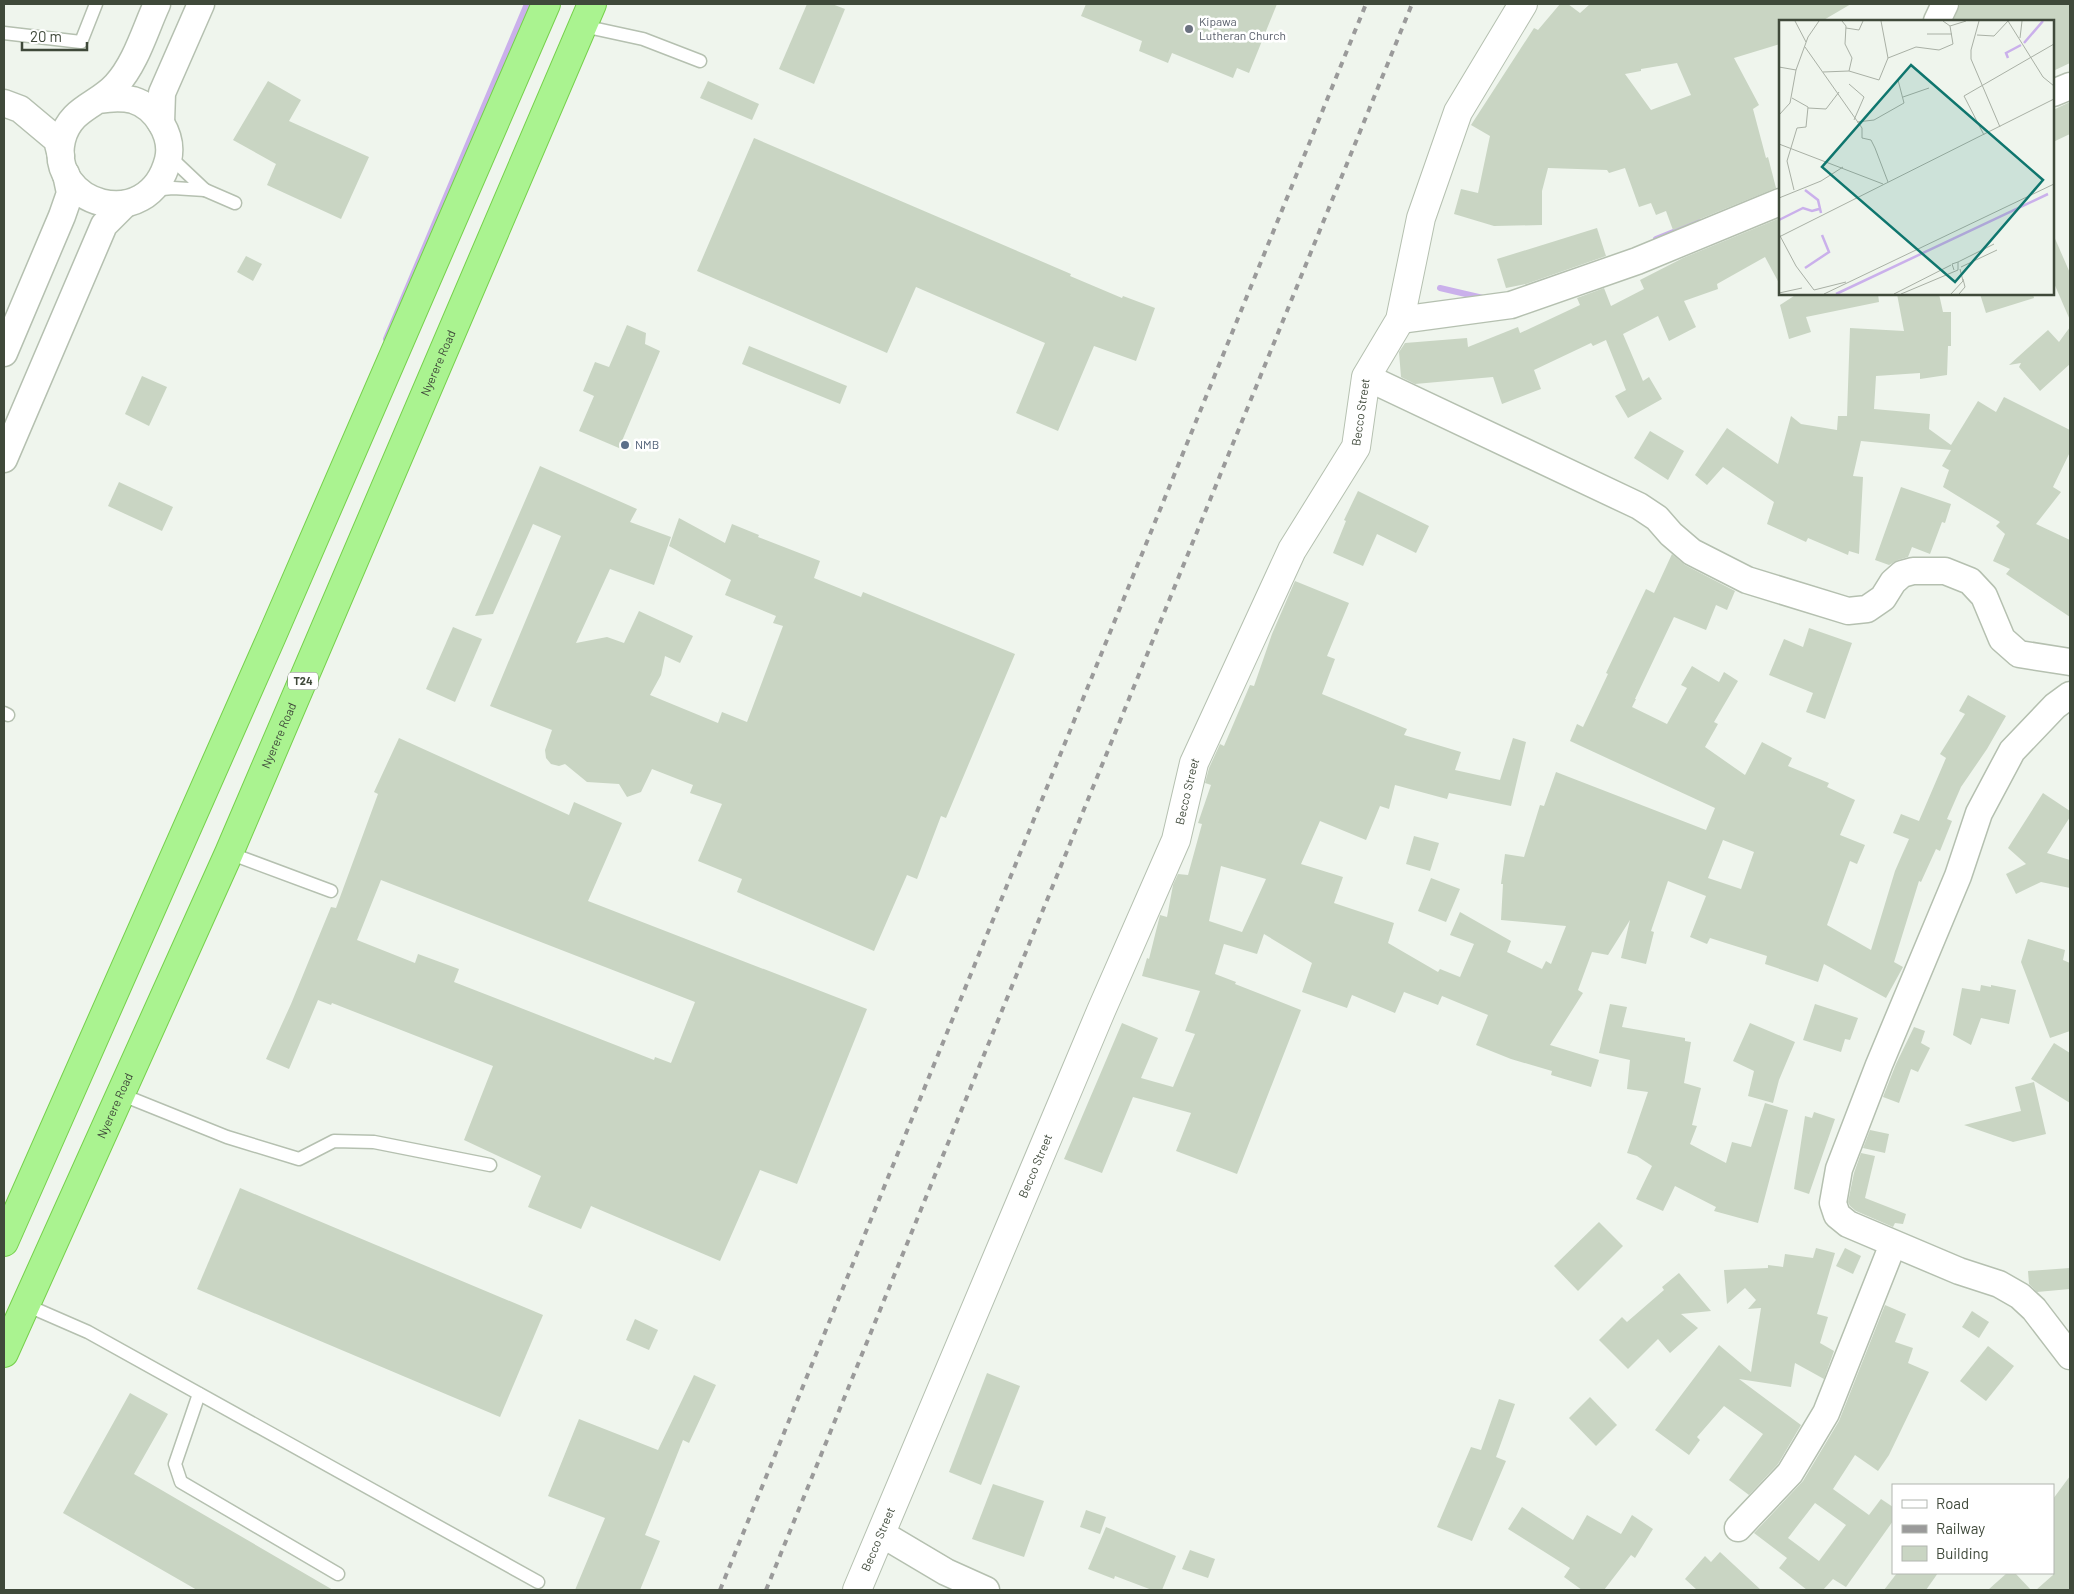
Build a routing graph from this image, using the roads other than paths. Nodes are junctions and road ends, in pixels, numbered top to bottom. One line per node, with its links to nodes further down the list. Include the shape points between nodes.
1 (96, 4): 9 (lane, via 81,42)
2 (157, 4): 13 (street, via 127,70)
3 (200, 4): 15 (street, via 162,93)
4 (546, 4): 33 (highway)
5 (1523, 4): 23 (street, Becco Street, via 1458,112 1421,218)
6 (1944, 4): 8 (street)
7 (588, 15): 10 (lane); 29 (highway, Nyerere Road / T24)
8 (1937, 20)
9 (4, 33)
10 (700, 61)
11 (2070, 86): 12 (street)
12 (2054, 93)
13 (99, 100): 15 (street, via 117,97 134,100 150,109); 17 (street, via 75,115 66,128 62,142)
14 (4, 103): 17 (street, via 20,109 57,140)
15 (161, 123): 16 (street, via 168,138)
16 (169, 156): 18 (street, via 165,173); 19 (lane)
17 (64, 165): 22 (street, via 76,188 90,199 107,204); 24 (street, via 70,193)
18 (151, 190): 19 (lane); 22 (street)
19 (205, 190): 20 (lane)
20 (235, 202)
21 (1779, 202): 23 (street, via 1637,261 1511,305)
22 (125, 204): 26 (street, via 104,225)
23 (1400, 320): 25 (street, Becco Street)
24 (4, 353)
25 (1366, 377): 27 (street, via 1639,506 1657,518 1692,552 1747,580 1848,611 1867,609 1883,598 1902,574 1945,571 1970,581 1984,596 2002,639 2019,654); 40 (street, Becco Street, via 1356,447 1292,550 1194,763 1176,840 1097,1020)
26 (4, 459)
27 (2070, 662)
28 (2070, 696): 34 (street, via 2055,706 2012,752 1979,813 1958,876 1839,1169 1833,1203 1837,1215 1848,1224)
29 (229, 853): 30 (lane); 31 (highway, Nyerere Road / T24)
30 (330, 891)
31 (120, 1094): 32 (lane, via 227,1137 299,1159 334,1141 374,1142); 35 (highway, Nyerere Road / T24)
32 (490, 1164)
33 (4, 1242)
34 (1893, 1244): 37 (street, via 1999,1284 2020,1296); 39 (street, via 1826,1413 1790,1473)
35 (26, 1305): 36 (highway, Nyerere Road / T24); 38 (lane, via 88,1332)
36 (4, 1353)
37 (2070, 1356)
38 (199, 1394): 41 (lane, via 175,1464 181,1482); 42 (lane)
39 (1738, 1528)
40 (882, 1534): 43 (street, Becco Street); 44 (street, via 946,1572)
41 (338, 1574)
42 (538, 1582)
43 (857, 1590)
44 (986, 1590)

